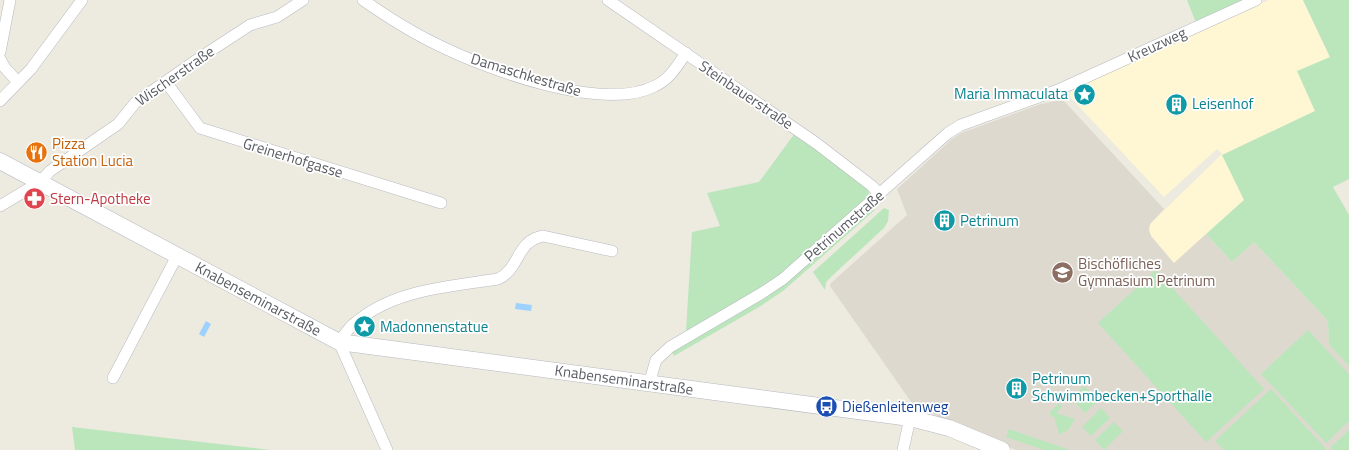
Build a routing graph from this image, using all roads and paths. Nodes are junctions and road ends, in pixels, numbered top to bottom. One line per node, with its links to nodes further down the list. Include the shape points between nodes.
1 (10, 0): 7 (street)
2 (82, 0): 10 (street, via 55,38)
3 (303, 0): 11 (street, Wischerstraße, via 278,17 250,25)
4 (364, 0): 8 (street, Damaschkestraße, via 406,28 460,54 512,74 580,92 608,96 642,92 666,80)
5 (608, 0): 8 (street, Steinbauerstraße)
6 (1256, 0): 12 (street, Kreuzweg)
7 (0, 52)
8 (686, 53): 16 (street, Steinbauerstraße, via 816,143)
9 (0, 59): 10 (street)
10 (18, 82): 13 (street)
11 (166, 82): 15 (street, Wischerstraße, via 135,103 118,124 50,171); 17 (street, Greinerhofgasse, via 195,124 205,130)
12 (1058, 90): 16 (street, Petrinumstraße, via 961,125 948,133)
13 (0, 101)
14 (0, 161): 15 (street, Knabenseminarstraße)
15 (40, 182): 18 (street); 20 (street, Knabenseminarstraße)
16 (880, 195): 23 (street, Petrinumstraße, via 784,278 670,347 656,360)
17 (441, 203)
18 (0, 206)
19 (612, 251): 21 (street, Knabenseminarstraße, via 543,236 535,238 527,243 510,271 498,280 394,299 354,323)
20 (177, 256): 21 (street, Knabenseminarstraße); 22 (street, Knabenseminarstraße)
21 (339, 342): 23 (street, Knabenseminarstraße); 25 (street)
22 (113, 378)
23 (649, 384): 24 (street, Knabenseminarstraße)
24 (910, 418): 26 (street); 27 (street, via 949,428)
25 (387, 450)
26 (904, 450)
27 (1002, 450)

